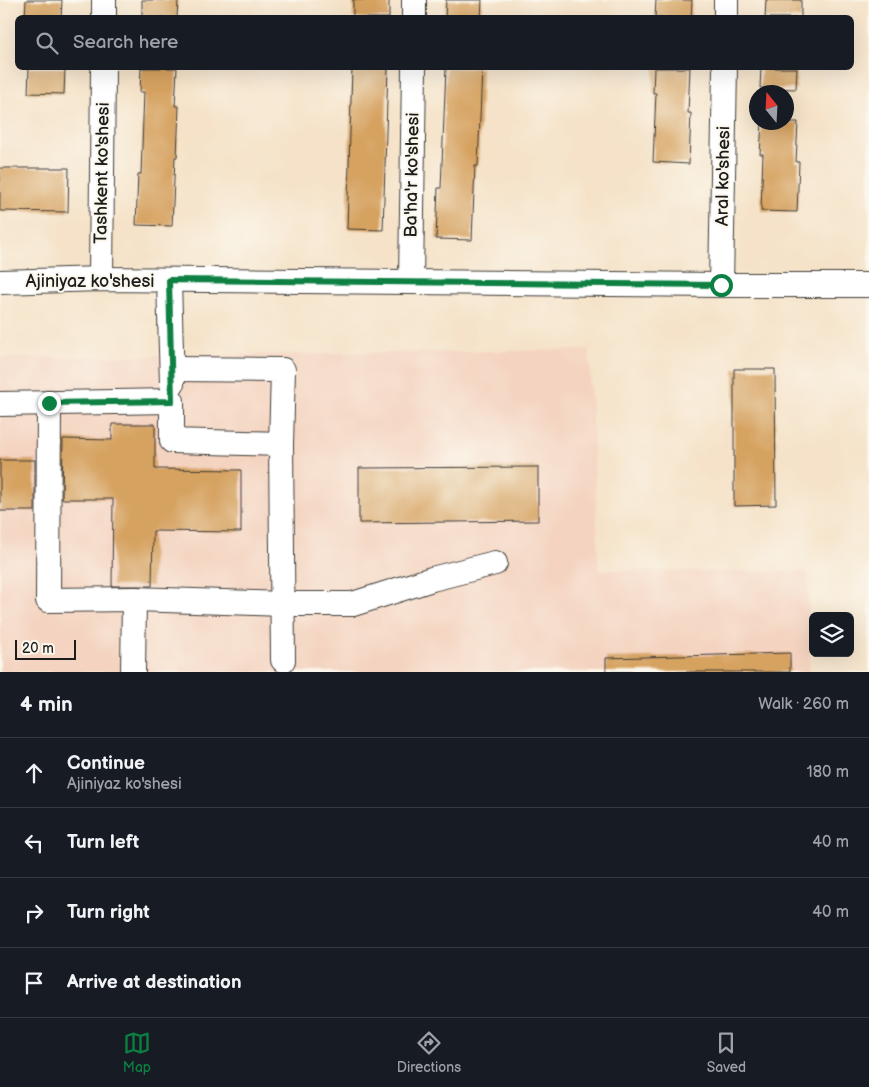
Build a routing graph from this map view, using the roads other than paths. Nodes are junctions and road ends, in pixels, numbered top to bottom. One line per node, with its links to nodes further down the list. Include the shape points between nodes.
1 (104, 0): 4 (street)
2 (414, 0): 5 (street)
3 (726, 0): 6 (street)
4 (104, 15)
5 (414, 15)
6 (726, 15)
7 (103, 70): 10 (street, Tashkent ko'shesi)
8 (414, 70): 13 (street, Ba'ha'r ko'shesi)
9 (725, 70): 14 (street, Aral ko'shesi)
10 (101, 279): 11 (street, Ajiniyaz ko'shesi); 12 (street, Ajiniyaz ko'shesi)
11 (169, 280): 13 (street, Ajiniyaz ko'shesi); 16 (street)
12 (0, 282)
13 (411, 282): 14 (street, Ajiniyaz ko'shesi)
14 (721, 285): 15 (street, Ajiniyaz ko'shesi)
15 (869, 285)
16 (172, 369): 17 (street); 20 (street, via 283,370)
17 (172, 401): 18 (street); 20 (street, via 172,441)
18 (49, 403): 19 (street); 22 (street, via 48,600)
19 (0, 404)
20 (281, 444): 23 (street)
21 (495, 563): 23 (street, via 352,604)
22 (134, 599): 23 (street); 25 (street)
23 (283, 604): 24 (street)
24 (283, 660)
25 (132, 672)

